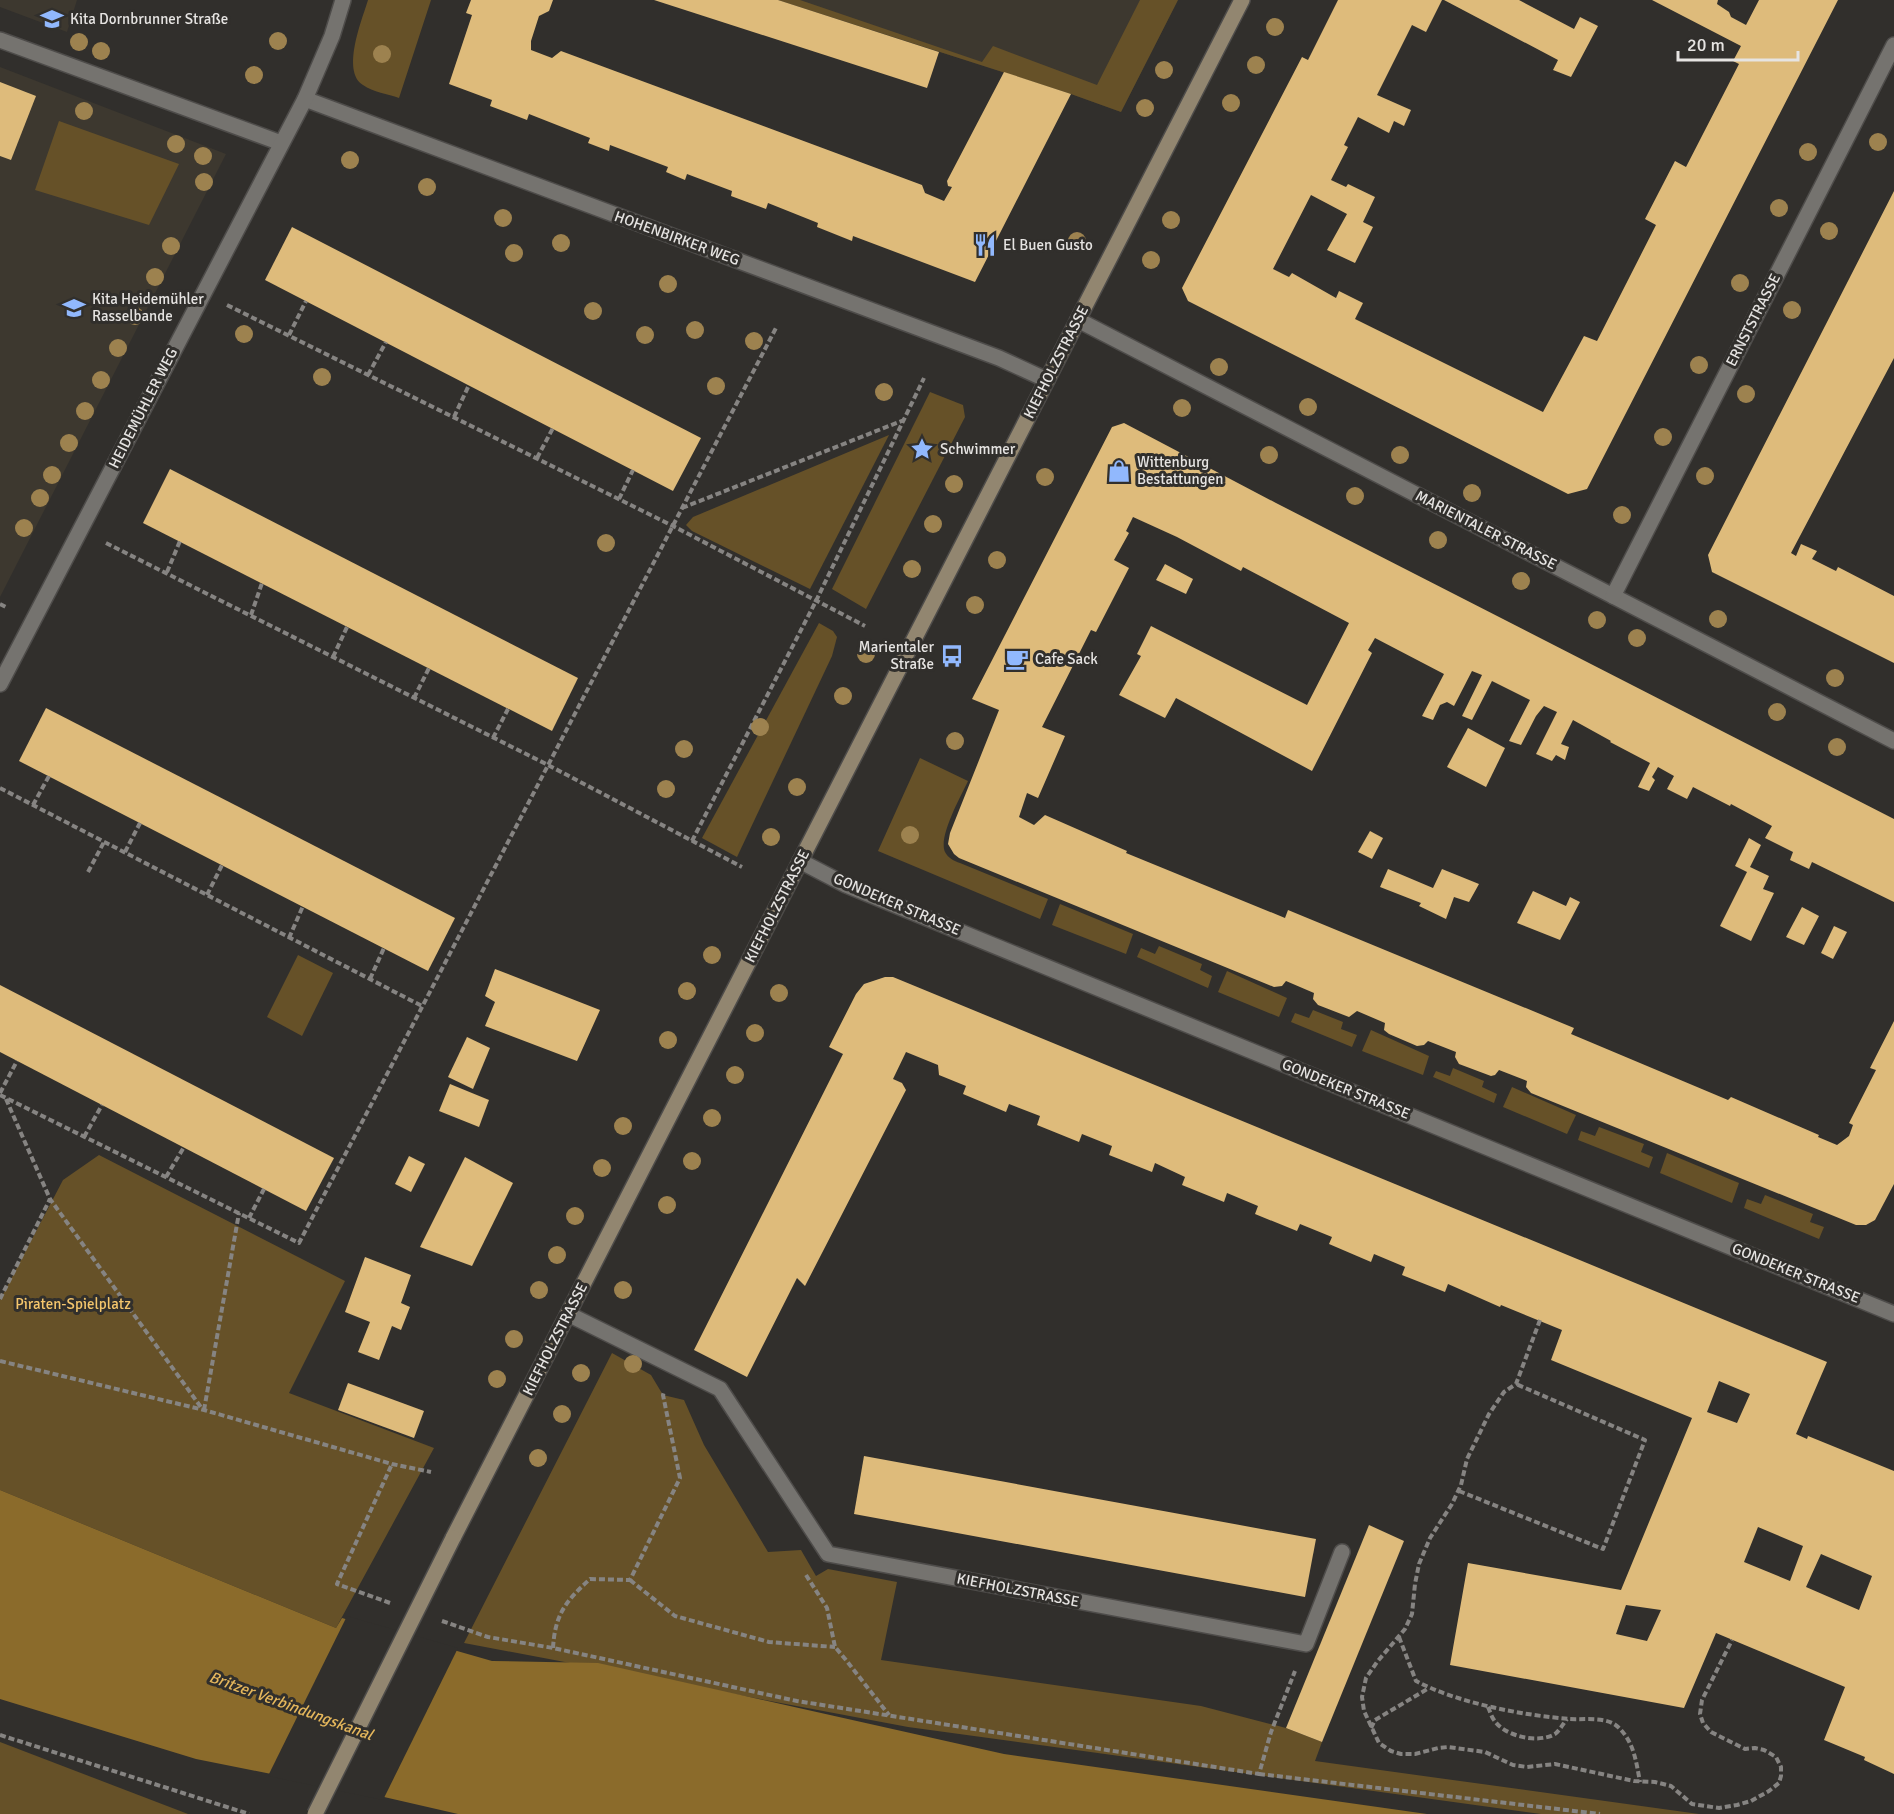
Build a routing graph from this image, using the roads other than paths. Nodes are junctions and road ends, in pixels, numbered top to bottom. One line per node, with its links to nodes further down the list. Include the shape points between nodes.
1 (343, 0): 5 (street, HEIDEMÜHLER WEG)
2 (1242, 0): 7 (street, KIEFHOLZSTRASSE)
3 (0, 40): 6 (street)
4 (1894, 45): 9 (street, ERNSTSTRASSE)
5 (305, 99): 6 (street, HEIDEMÜHLER WEG); 8 (street, HOHENBIRKER WEG, via 999,358)
6 (281, 143): 10 (street, HEIDEMÜHLER WEG)
7 (1078, 320): 8 (street, KIEFHOLZSTRASSE); 9 (street, MARIENTALER STRASSE)
8 (1047, 380): 12 (street, KIEFHOLZSTRASSE)
9 (1613, 596): 11 (street, MARIENTALER STRASSE)
10 (0, 684)
11 (1894, 741)
12 (800, 861): 13 (street, KIEFHOLZSTRASSE); 14 (street, GONDEKER STRASSE, via 846,885)
13 (568, 1314): 15 (street, KIEFHOLZSTRASSE, via 720,1389 828,1554 1305,1644); 16 (street, KIEFHOLZSTRASSE, bridge)
14 (1894, 1314)
15 (1342, 1552)
16 (315, 1814)

